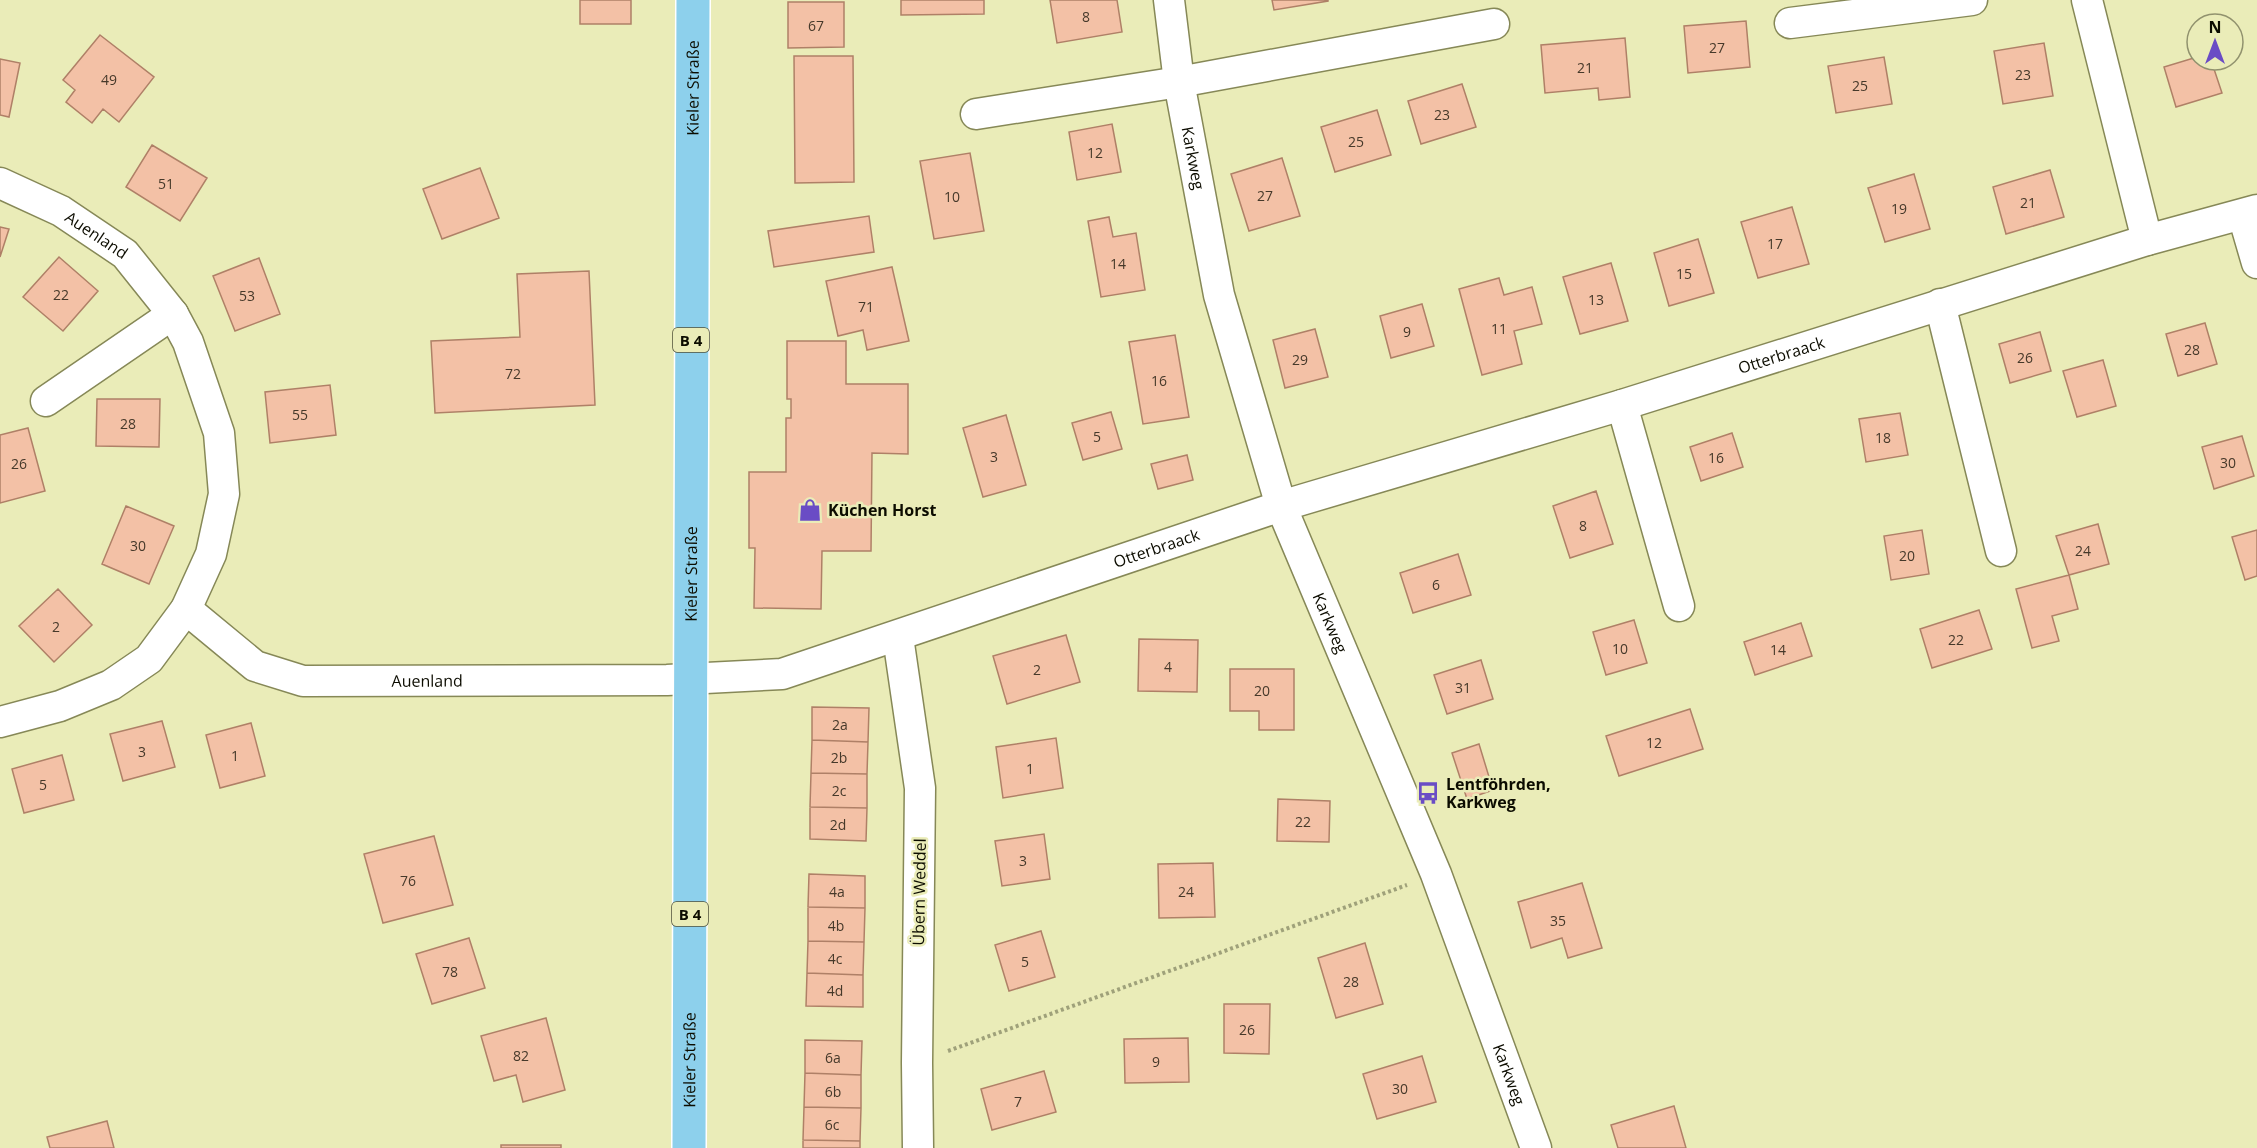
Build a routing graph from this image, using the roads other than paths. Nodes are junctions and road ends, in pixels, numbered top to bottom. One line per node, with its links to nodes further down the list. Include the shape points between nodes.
1 (693, 0): 22 (main road, Kieler Straße / B 4)
2 (1169, 0): 7 (street, Karkweg)
3 (1972, 0): 5 (street)
4 (2087, 0): 11 (street)
5 (1790, 23)
6 (1494, 24): 7 (street)
7 (1179, 82): 8 (street); 17 (street, Karkweg, via 1219,295)
8 (976, 114)
9 (0, 183): 14 (street, Auenland, via 61,211 124,254)
10 (2250, 212): 11 (street, Otterbraack); 12 (street, Otterbraack)
11 (2147, 240): 13 (street, Otterbraack)
12 (2257, 263)
13 (1940, 304): 16 (street, Otterbraack); 18 (street)
14 (172, 314): 15 (street); 20 (street, Auenland, via 188,342 219,433 224,494 211,554)
15 (46, 400)
16 (1622, 405): 17 (street, Otterbraack); 19 (street)
17 (1281, 506): 21 (street, Otterbraack); 26 (street, Karkweg, via 1436,874)
18 (2001, 551)
19 (1679, 606)
20 (186, 609): 22 (street, Auenland, via 255,666 303,681); 23 (street, Auenland, via 149,659 111,685 60,706)
21 (898, 637): 22 (street, Otterbraack, via 782,674); 25 (street, Übern Weddel, via 920,788)
22 (690, 680): 24 (main road, Kieler Straße / B 4)
23 (0, 722)
24 (689, 1148)
25 (918, 1148)
26 (1536, 1148)

